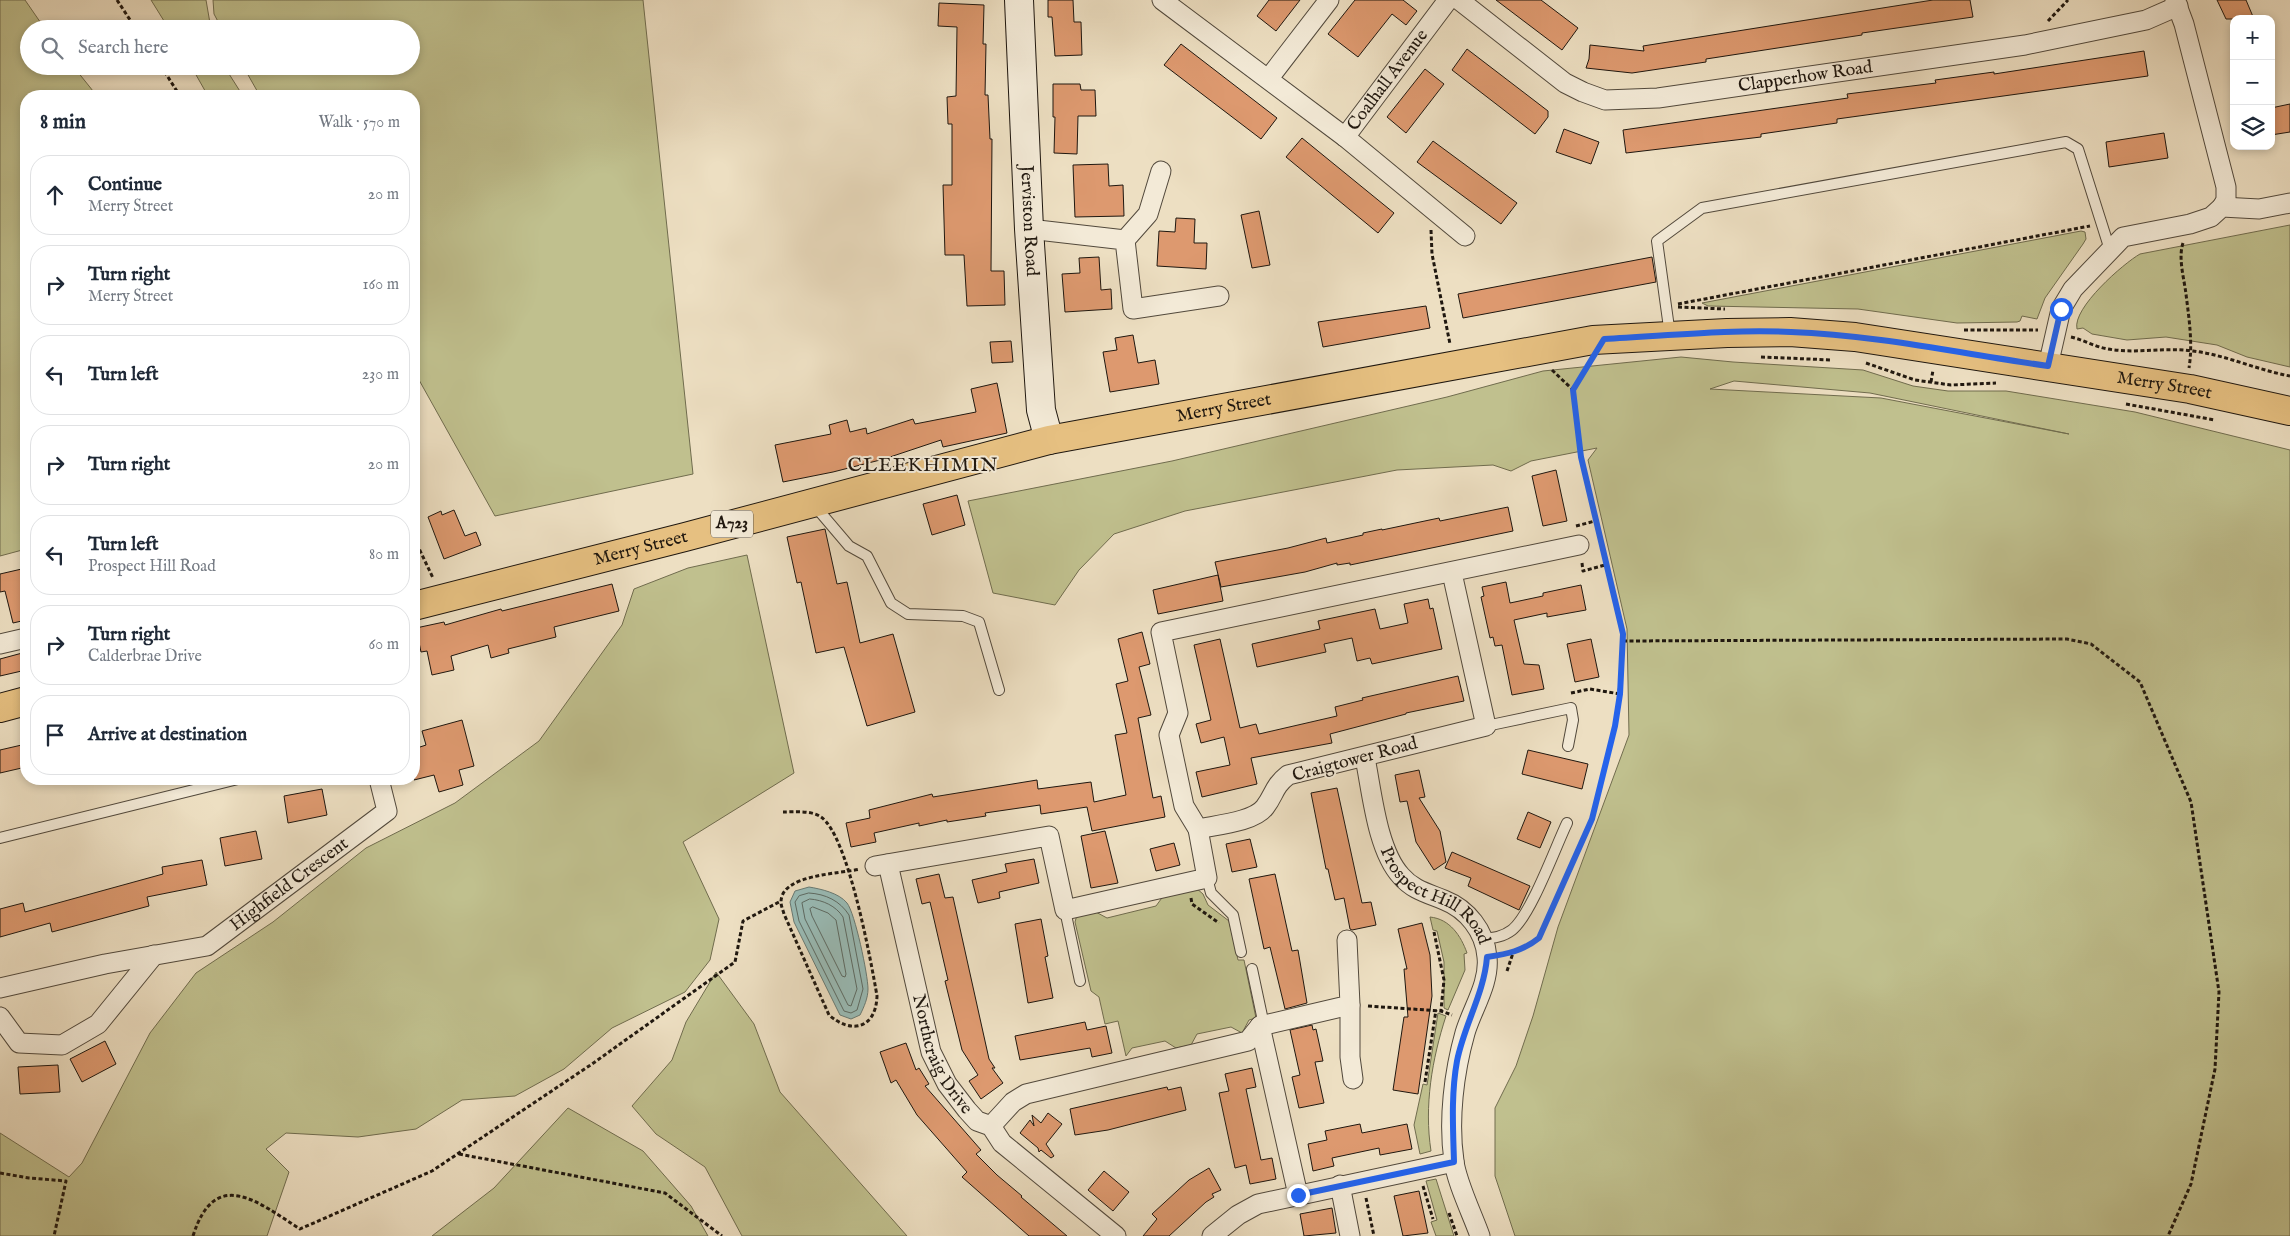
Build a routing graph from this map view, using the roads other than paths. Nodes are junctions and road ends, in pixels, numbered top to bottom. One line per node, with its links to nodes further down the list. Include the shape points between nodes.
1 (1019, 0): 12 (main road, Jerviston Road)
2 (1162, 0): 7 (street, Coalhall Avenue)
3 (1329, 0): 7 (street)
4 (1448, 0): 8 (street, Coalhall Avenue)
5 (1459, 0): 6 (street, Clapperhow Road, via 1565,83 1605,100 1658,98 2025,45 2146,20)
6 (2177, 3): 11 (street, via 2226,187 2226,200)
7 (1269, 78): 8 (street, Coalhall Avenue)
8 (1345, 136): 13 (street, Coalhall Avenue)
9 (1161, 171): 14 (street, via 1148,214)
10 (2290, 203): 11 (street, via 2259,209)
11 (2222, 207): 15 (street, via 2212,217 2190,224 2124,237)
12 (1029, 229): 14 (street); 20 (main road, Jerviston Road, via 1040,410)
13 (1465, 236)
14 (1125, 240): 16 (street, via 1133,309)
15 (2110, 250): 17 (lane, via 2078,148 2066,142 1702,208 1657,241); 18 (street, via 2073,289 2061,309)
16 (1219, 296)
17 (1670, 336): 18 (main road, Merry Street / A723, via 1790,332 1855,338); 20 (main road, Merry Street / A723, via 1563,344)
18 (2048, 366): 19 (main road, Merry Street / A723)
19 (2287, 408)
20 (1049, 440): 21 (main road, Merry Street / A723)
21 (813, 503): 24 (main road, Merry Street / A723); 27 (lane, via 849,546 867,556 891,603 908,614 963,616 979,622)
22 (1579, 545): 23 (street)
23 (1452, 573): 30 (street); 36 (street, via 1161,632 1178,713 1169,735 1184,806)
24 (420, 604)
25 (20, 639): 26 (street)
26 (0, 644)
27 (999, 690)
28 (20, 703): 29 (main road)
29 (0, 708)
30 (1486, 726): 31 (lane, via 1571,708 1573,720); 32 (street, Craigtower Road)
31 (1568, 746)
32 (1365, 758): 36 (street, Craigtower Road, via 1288,776 1257,814); 41 (street, Prospect Hill Road, via 1380,831 1390,860 1400,876 1412,887 1445,900 1464,912 1477,926)
33 (214, 785): 37 (lane)
34 (380, 785): 43 (street, Highfield Crescent, via 387,811 207,946)
35 (1566, 822): 41 (lane, via 1525,917)
36 (1198, 829): 38 (street)
37 (0, 838)
38 (1207, 878): 39 (street); 42 (lane, via 1211,893 1233,914)
39 (1065, 910): 45 (lane); 51 (street, Northcraig Drive, via 1049,836 882,865 931,1052 967,1110 977,1121)
40 (1348, 940): 47 (street)
41 (1485, 948): 52 (street, Prospect Hill Road, via 1483,983 1457,1061 1452,1100)
42 (1241, 952)
43 (154, 955): 46 (street, Highfield Crescent); 48 (street, via 98,1024 62,1045 19,1043)
44 (1252, 969): 49 (lane, via 1262,1016)
45 (1080, 981)
46 (0, 988)
47 (1350, 1005): 49 (street); 50 (street, via 1350,1057)
48 (0, 1017)
49 (1260, 1026): 51 (street, via 1248,1041 1026,1094 1013,1102); 54 (street)
50 (1354, 1079)
51 (991, 1126): 55 (street, Northcraig Drive, via 1002,1143)
52 (1454, 1162): 53 (street); 58 (street, Prospect Hill Road)
53 (1340, 1185): 54 (street); 57 (street)
54 (1298, 1195): 56 (street, via 1258,1204)
55 (1116, 1236)
56 (1212, 1236)
57 (1350, 1236)
58 (1480, 1236)

